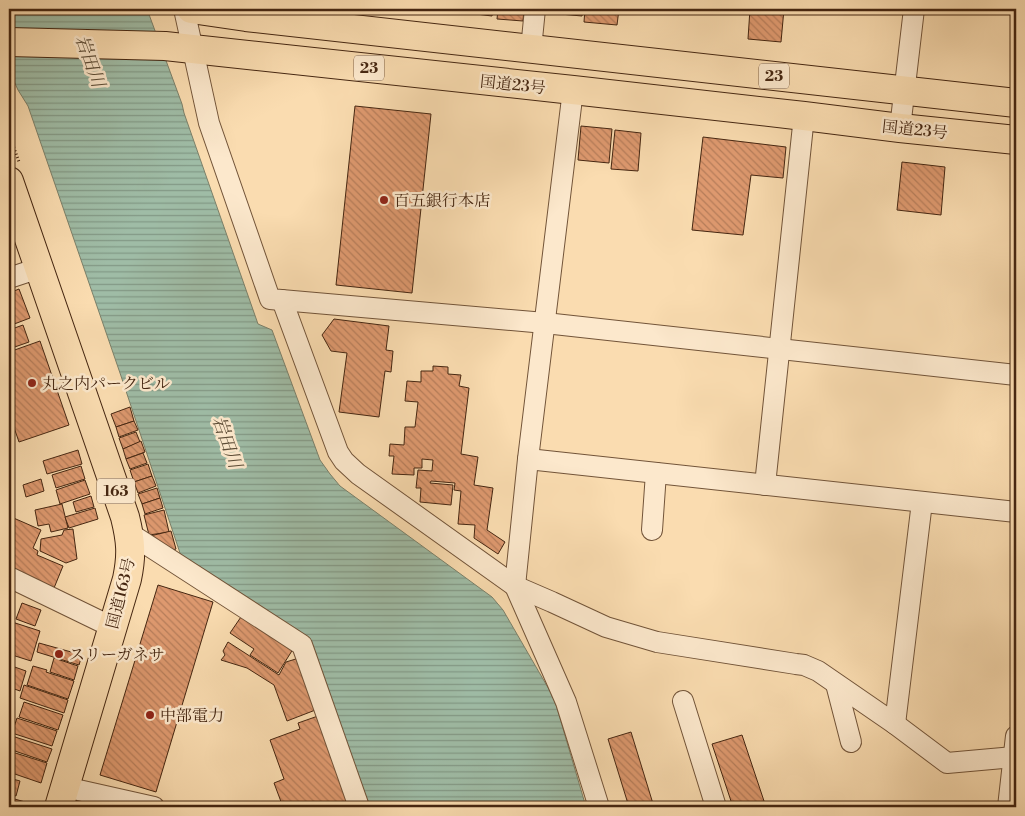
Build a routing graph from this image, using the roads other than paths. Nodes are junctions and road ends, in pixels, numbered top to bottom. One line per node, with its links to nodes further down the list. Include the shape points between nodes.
1 (184, 9): 6 (street)
2 (191, 9): 7 (highway, 23, via 246,18)
3 (535, 9): 7 (street)
4 (914, 9): 9 (street)
5 (9, 42): 6 (highway, 国道23号 / 23)
6 (192, 49): 8 (highway, 国道23号 / 23); 17 (street, via 209,123)
7 (531, 49): 9 (highway, 23)
8 (573, 90): 11 (highway, 国道23号 / 23); 18 (street)
9 (904, 91): 10 (highway, 23); 12 (street)
10 (1016, 104)
11 (804, 116): 12 (highway, 国道23号 / 23); 19 (street)
12 (900, 128): 13 (highway, 国道23号 / 23)
13 (1016, 140)
14 (9, 181): 15 (highway, 国道163号 / 163)
15 (39, 268): 16 (street); 27 (highway, 国道163号 / 163)
16 (9, 278)
17 (276, 300): 18 (street); 29 (street, via 344,462)
18 (545, 323): 19 (street); 21 (street)
19 (780, 349): 20 (street); 23 (street)
20 (1016, 375)
21 (528, 459): 22 (street); 29 (street)
22 (656, 473): 23 (street); 26 (street)
23 (765, 485): 24 (street)
24 (922, 502): 25 (street); 33 (street)
25 (1016, 512)
26 (652, 530)
27 (129, 533): 30 (highway, 国道163号 / 163, via 131,559); 39 (street, via 302,645)
28 (9, 577): 30 (street)
29 (514, 586): 31 (street, via 606,628 657,642 804,666); 40 (street, via 566,702)
30 (112, 627): 37 (highway, 国道163号 / 163)
31 (836, 684): 33 (street); 35 (street)
32 (683, 701): 41 (street)
33 (895, 724): 36 (street, via 947,762)
34 (1016, 736): 36 (street)
35 (852, 742)
36 (1014, 757): 42 (street)
37 (62, 797): 38 (street)
38 (154, 807)
39 (359, 807)
40 (599, 807)
41 (716, 807)
42 (1008, 807)

